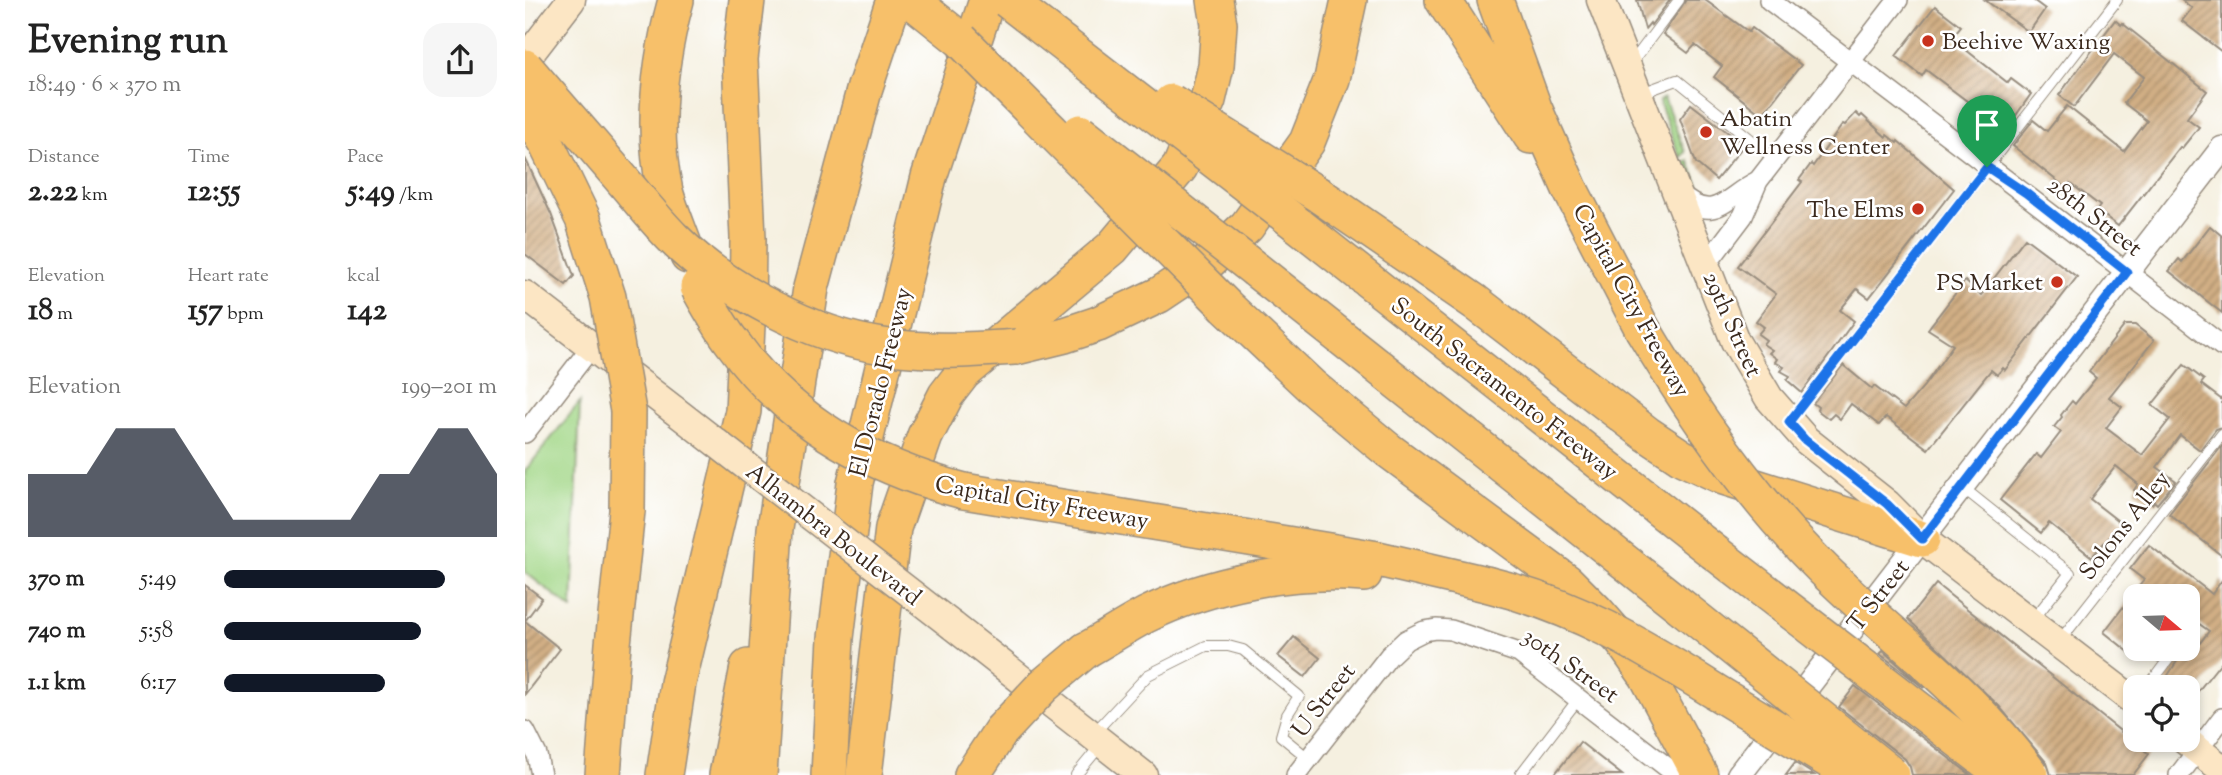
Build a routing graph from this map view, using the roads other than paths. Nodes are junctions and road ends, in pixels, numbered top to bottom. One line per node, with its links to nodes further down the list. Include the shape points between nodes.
1 (571, 0): 18 (main road)
2 (676, 0): 42 (highway, Capital City Freeway, bridge, via 658,98 666,191 698,287 738,350 800,414 883,465 964,491 1378,559)
3 (747, 0): 41 (highway, via 740,59 748,238 743,411)
4 (894, 0): 39 (highway, via 862,98 811,288)
5 (911, 0): 17 (highway)
6 (987, 0): 63 (highway, El Dorado Freeway, via 929,177 855,482 836,638)
7 (1009, 0): 40 (highway, bridge, via 1319,195 1475,302 1683,458 1724,477); 74 (highway, South Sacramento Freeway, bridge)
8 (1215, 0): 64 (highway, via 1219,24 1216,66 1208,100 1180,167 1112,248 964,373 946,395 925,436 893,528)
9 (1349, 0): 20 (highway, bridge, via 1332,79 1307,142 1247,226 1207,263 1149,301 1097,324 1016,347 944,351 881,346 812,326 740,290 674,239)
10 (1443, 0): 28 (highway, via 1518,119)
11 (1495, 0): 28 (highway, Capital City Freeway, via 1534,108)
12 (1601, 0): 21 (main road, 29th Street)
13 (1679, 0): 21 (lane)
14 (1769, 0): 19 (street, 28th Street)
15 (1898, 0): 19 (street)
16 (2117, 0): 26 (lane)
17 (961, 40): 70 (highway, bridge, via 1311,386 1577,592 1647,676); 73 (highway, bridge)
18 (525, 60)
19 (1851, 61): 25 (street); 26 (street, 28th Street)
20 (525, 67)
21 (1628, 67): 22 (main road, 29th Street)
22 (1639, 94): 25 (lane, via 1677,80); 29 (main road, 29th Street)
23 (525, 110): 58 (highway, bridge, via 547,143 583,219 608,297 628,411 627,511)
24 (2222, 149): 31 (street, T Street)
25 (1775, 159): 27 (street)
26 (1987, 167): 31 (street, 28th Street); 35 (lane)
27 (1758, 181): 29 (street, via 1740,189 1723,206 1709,208 1688,202); 30 (street, via 1743,216)
28 (1570, 189): 75 (highway, Capital City Freeway, bridge, via 1672,379 1750,486 1825,571 1967,699)
29 (1677, 192): 30 (main road, 29th Street)
30 (1706, 265): 35 (main road, 29th Street, via 1735,341)
31 (2127, 272): 34 (street, 28th Street); 38 (street, T Street)
32 (525, 295): 33 (main road, Alhambra Boulevard)
33 (592, 346): 36 (street); 51 (main road, Alhambra Boulevard, bridge)
34 (2222, 346)
35 (1789, 422): 40 (main road, 29th Street)
36 (525, 433)
37 (2222, 433): 44 (lane, Solons Alley)
38 (1961, 487): 40 (street, T Street); 43 (lane, via 2070,573)
39 (775, 530): 61 (highway); 62 (highway)
40 (1922, 539): 43 (main road, 29th Street); 71 (street, T Street)
41 (706, 563): 59 (highway, via 678,683); 60 (highway)
42 (1486, 584): 65 (highway, bridge, via 1346,573 1278,576 1177,602 1086,650 1042,686 1002,731); 72 (highway, bridge, via 1546,601 1595,622 1667,660)
43 (2031, 623): 44 (main road, 29th Street)
44 (2058, 643): 46 (main road, 29th Street)
45 (1389, 656): 47 (street, 30th Street, via 1424,631 1451,630 1520,653); 54 (street, U Street)
46 (2123, 693)
47 (1579, 698): 56 (street, 30th Street); 69 (lane)
48 (2222, 718): 50 (street)
49 (525, 731): 57 (street)
50 (2200, 737)
51 (1097, 739): 54 (lane, via 1148,675 1200,648 1228,646 1243,650 1299,696 1281,736); 66 (lane); 67 (main road, Alhambra Boulevard)
52 (2188, 752): 76 (street)
53 (2200, 752): 55 (main road)
54 (1309, 759): 68 (street, U Street)
55 (2222, 769)
56 (1665, 772)
57 (541, 775)
58 (603, 775)
59 (664, 775)
60 (686, 775)
61 (727, 775)
62 (759, 775)
63 (829, 775)
64 (864, 775)
65 (972, 775)
66 (1076, 775)
67 (1143, 775)
68 (1296, 775)
69 (1520, 775)
70 (1700, 775)
71 (1739, 775)
72 (1853, 775)
73 (1892, 775)
74 (2004, 775)
75 (2032, 775)
76 (2179, 775)

